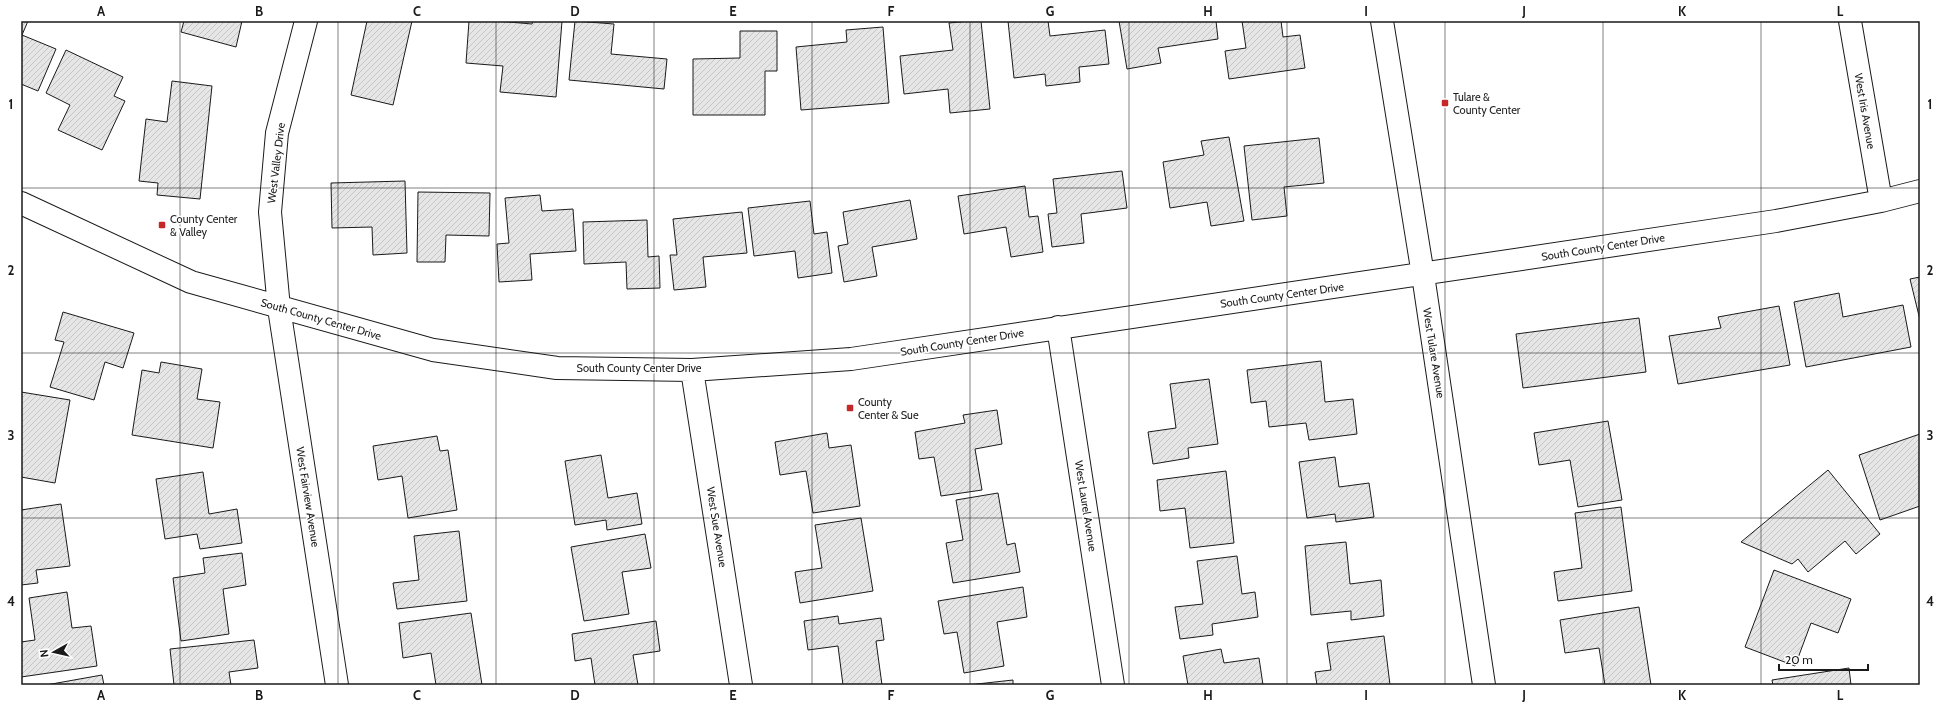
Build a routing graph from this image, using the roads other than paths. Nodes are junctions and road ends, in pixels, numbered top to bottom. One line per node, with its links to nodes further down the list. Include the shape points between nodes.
1 (306, 21): 8 (street, West Valley Drive, via 277,133 270,212)
2 (1382, 21): 7 (street, West Tulare Avenue)
3 (1850, 21): 5 (street, West Iris Avenue)
4 (1920, 191): 5 (street, South County Center Drive)
5 (1881, 201): 7 (street, South County Center Drive, via 1776,221)
6 (21, 203): 8 (street, South County Center Drive, via 191,282)
7 (1423, 275): 9 (street, South County Center Drive); 14 (street, West Tulare Avenue)
8 (279, 308): 10 (street, South County Center Drive, via 432,350 557,368); 11 (street, West Fairview Avenue)
9 (1058, 327): 10 (street, South County Center Drive, via 851,359); 13 (street, West Laurel Avenue)
10 (692, 370): 12 (street, West Sue Avenue)
11 (337, 685)
12 (741, 685)
13 (1113, 685)
14 (1484, 685)

